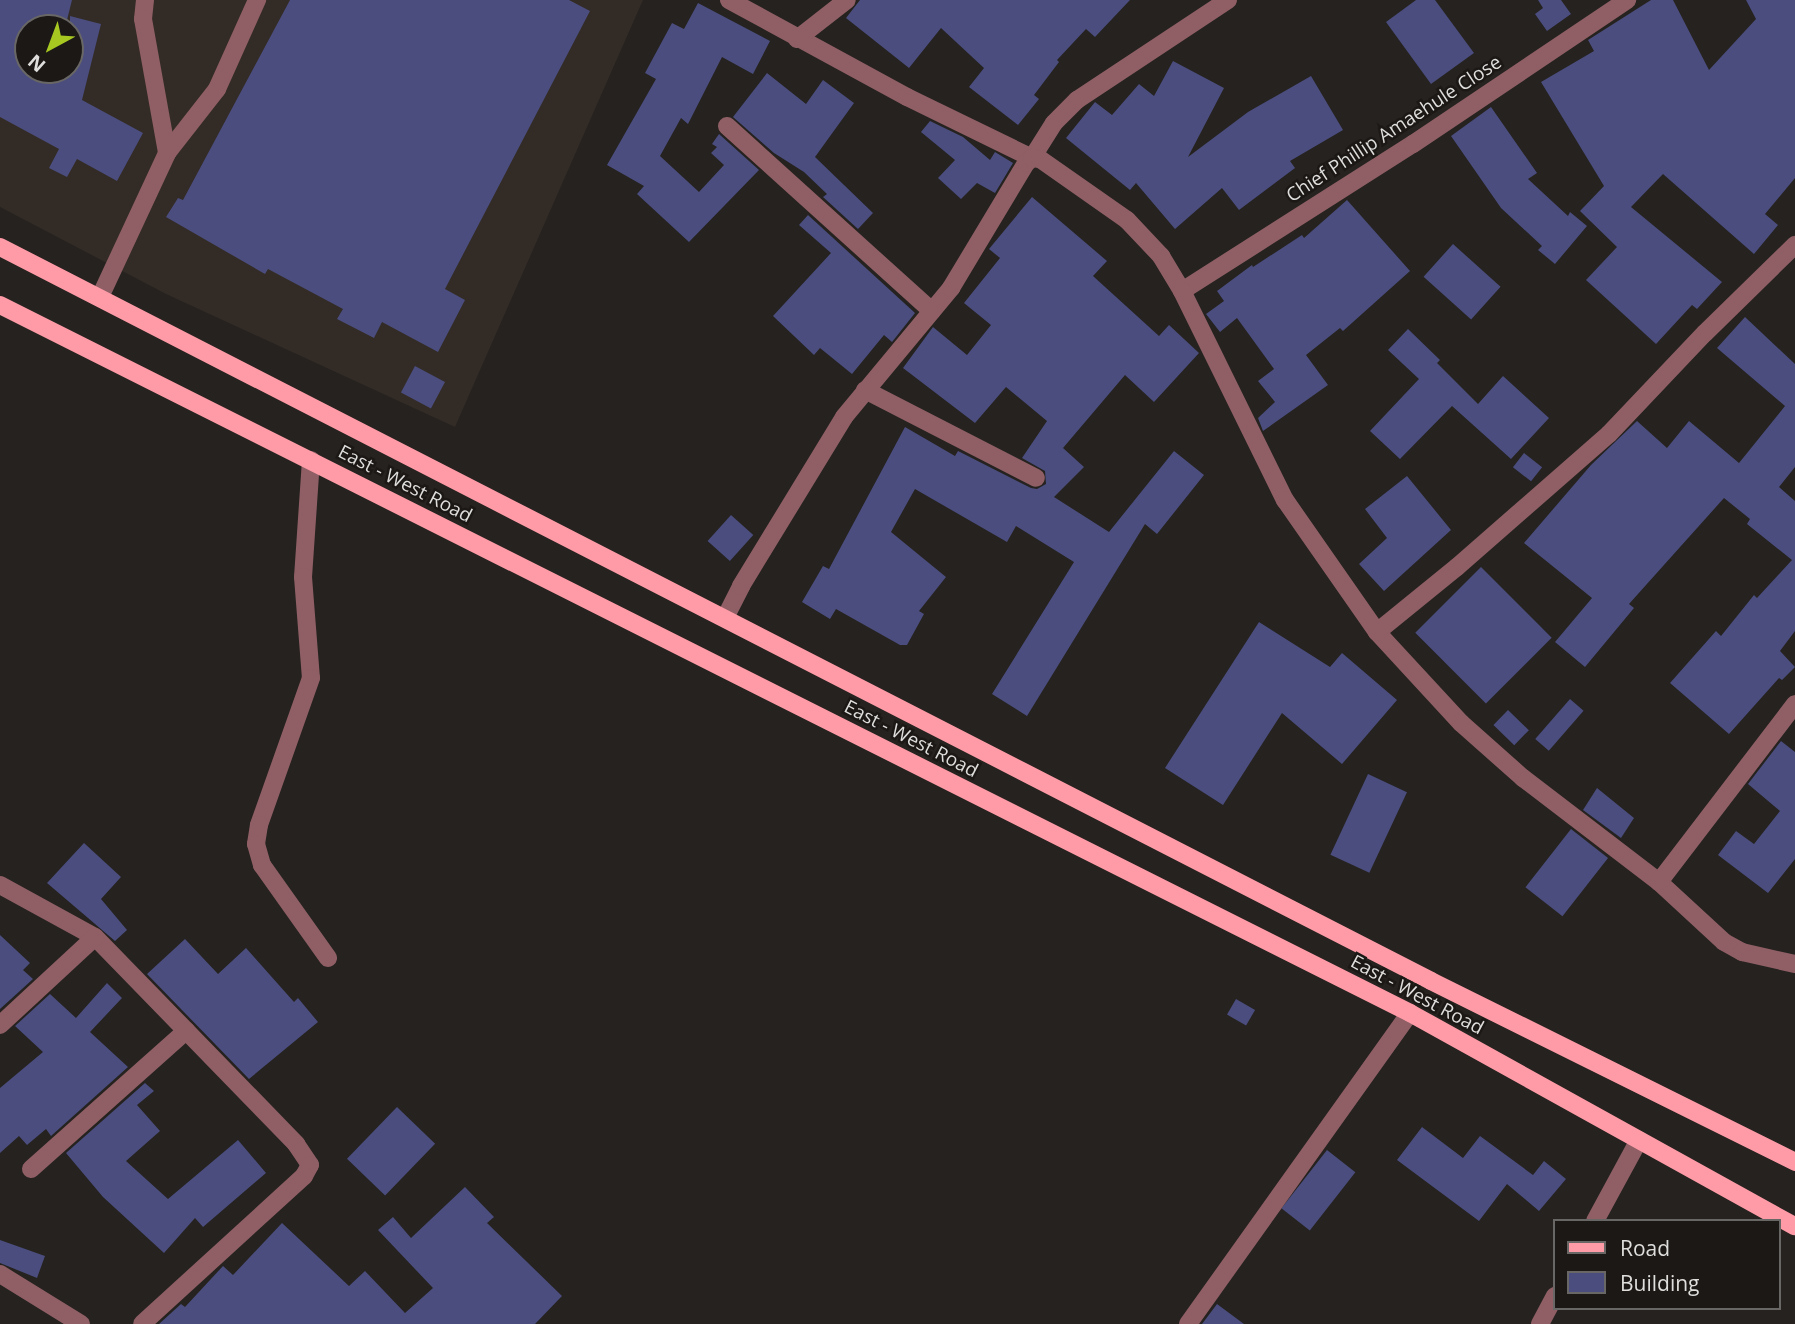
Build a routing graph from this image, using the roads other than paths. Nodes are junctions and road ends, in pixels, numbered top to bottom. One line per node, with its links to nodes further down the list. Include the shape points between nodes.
1 (145, 0): 9 (street, via 143,19)
2 (257, 0): 9 (street, via 217,89)
3 (729, 0): 7 (street)
4 (847, 0): 7 (street)
5 (1228, 0): 10 (street, via 1077,100 1054,123)
6 (1627, 0): 13 (street, Chief Phillip Amaehule Close)
7 (797, 39): 10 (street)
8 (727, 126): 16 (street)
9 (167, 153): 14 (street)
10 (1032, 158): 13 (street, via 1040,159 1127,220 1161,256); 16 (street)
11 (1795, 245): 21 (street, via 1609,434)
12 (0, 247): 14 (main road, East - West Road)
13 (1182, 291): 21 (street, via 1285,500)
14 (100, 297): 20 (main road, East - West Road)
15 (0, 305): 18 (main road, East - West Road)
16 (932, 311): 17 (street)
17 (865, 390): 19 (street); 20 (street, via 837,428)
18 (311, 460): 26 (street, via 303,577 311,678 256,844 262,865); 28 (main road, East - West Road)
19 (1036, 478)
20 (726, 616): 32 (main road, East - West Road, via 1431,981)
21 (1377, 632): 23 (street, via 1461,723 1523,778)
22 (1795, 704): 23 (street)
23 (1659, 882): 27 (street, via 1724,942 1742,952)
24 (0, 885): 25 (street)
25 (95, 937): 29 (street); 30 (street)
26 (328, 958)
27 (1795, 964)
28 (1410, 1013): 31 (main road, East - West Road); 40 (street)
29 (0, 1025)
30 (186, 1031): 33 (street); 39 (street, via 296,1144 310,1165 304,1176)
31 (1639, 1140): 34 (street); 35 (main road, East - West Road)
32 (1795, 1162)
33 (31, 1169)
34 (1596, 1219)
35 (1795, 1226)
36 (0, 1274): 38 (street)
37 (1554, 1298): 41 (street)
38 (81, 1324)
39 (142, 1324)
40 (1188, 1324)
41 (1540, 1324)

